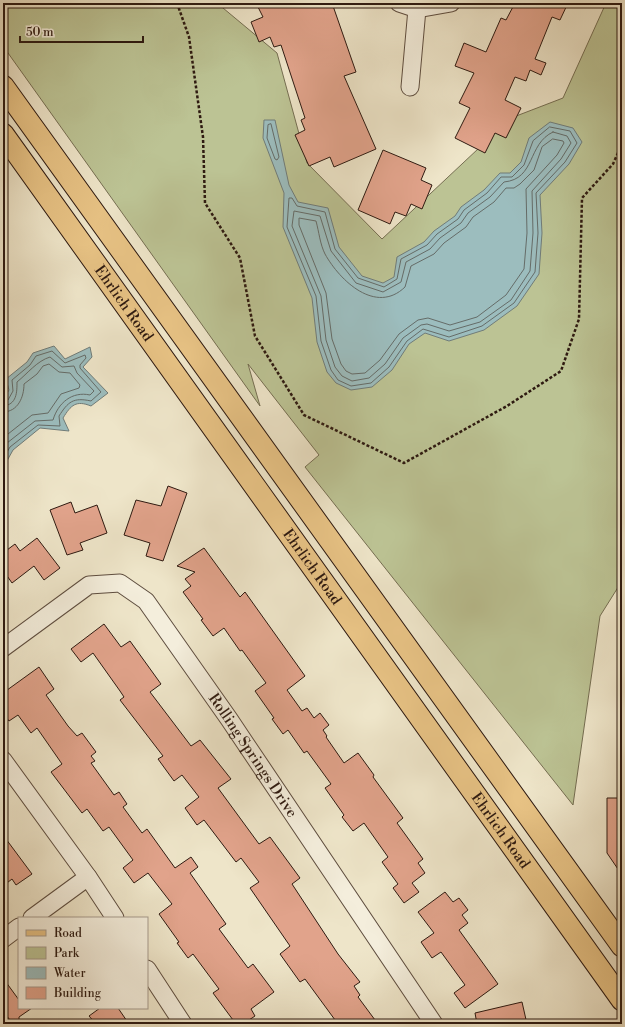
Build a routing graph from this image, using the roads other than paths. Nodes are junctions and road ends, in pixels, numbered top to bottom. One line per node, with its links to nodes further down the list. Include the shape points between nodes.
1 (399, 3): 3 (street)
2 (451, 3): 3 (street)
3 (417, 9): 5 (street)
4 (3, 86): 14 (main road, Ehrlich Road)
5 (410, 87)
6 (3, 134): 16 (main road, Ehrlich Road)
7 (3, 648): 18 (street, Rolling Springs Drive, via 89,585 120,583 146,601 229,719)
8 (3, 760): 9 (street)
9 (88, 877): 10 (street); 11 (street)
10 (33, 917)
11 (114, 917)
12 (18, 928): 13 (street)
13 (3, 939)
14 (622, 946)
15 (148, 970): 17 (street)
16 (622, 1000)
17 (183, 1024)
18 (434, 1024)

